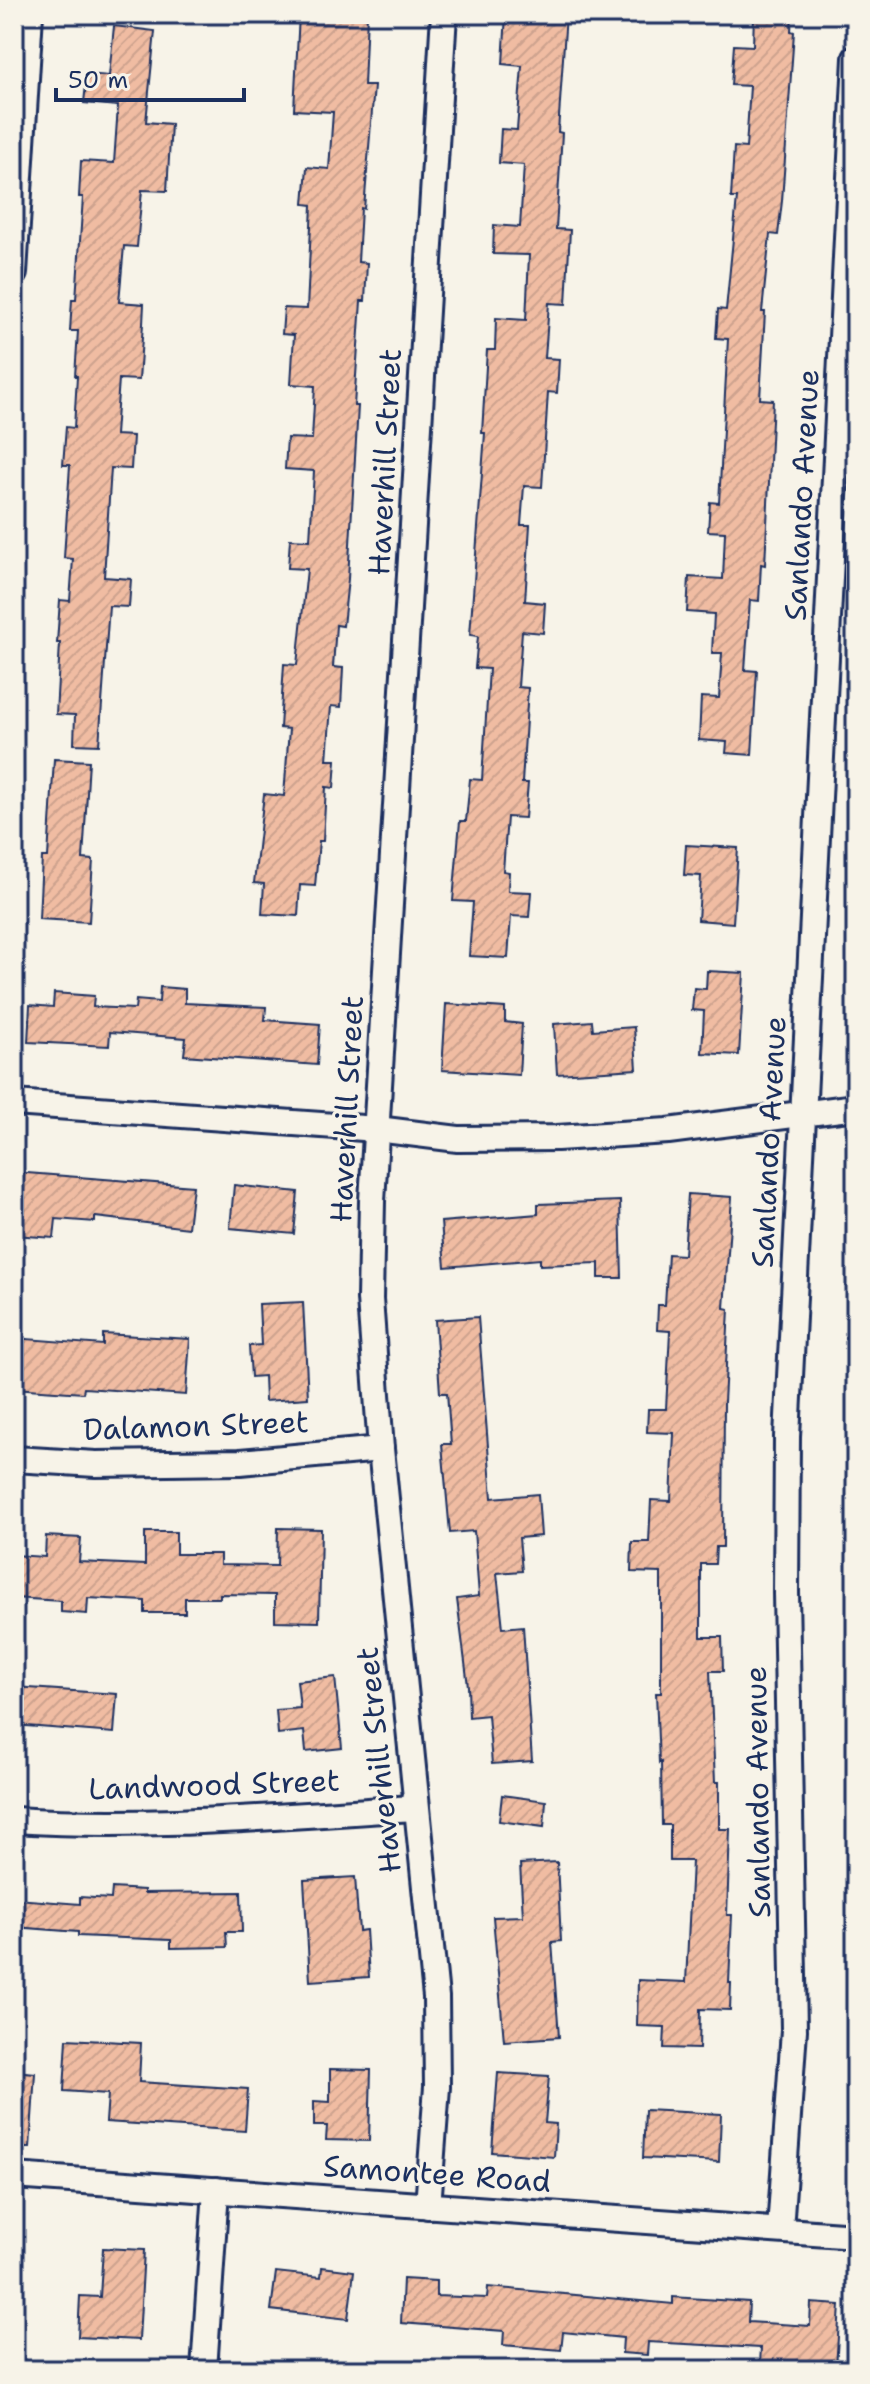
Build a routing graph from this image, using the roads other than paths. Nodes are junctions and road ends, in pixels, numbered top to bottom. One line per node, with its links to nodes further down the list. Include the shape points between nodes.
1 (30, 14): 4 (street)
2 (444, 14): 8 (street, Haverhill Street)
3 (856, 58): 7 (street, Sanlando Avenue)
4 (14, 273)
5 (14, 1103): 8 (street)
6 (856, 1107): 7 (street)
7 (803, 1113): 8 (street, via 668,1131 557,1138 458,1139); 16 (street, Sanlando Avenue, via 787,1437 794,2030)
8 (377, 1129): 9 (street, Haverhill Street, via 370,1299)
9 (381, 1449): 10 (street, Dalamon Street, via 240,1462); 11 (street, Haverhill Street)
10 (14, 1459)
11 (416, 1808): 12 (street, Landwood Street, via 189,1822); 15 (street, Haverhill Street, via 436,1997 437,2087)
12 (14, 1820)
13 (14, 2176): 14 (street, Samontee Road)
14 (216, 2190): 15 (street, Samontee Road); 18 (street)
15 (428, 2206): 16 (street, Samontee Road)
16 (780, 2230): 17 (street, Samontee Road)
17 (856, 2236)
18 (204, 2370)

